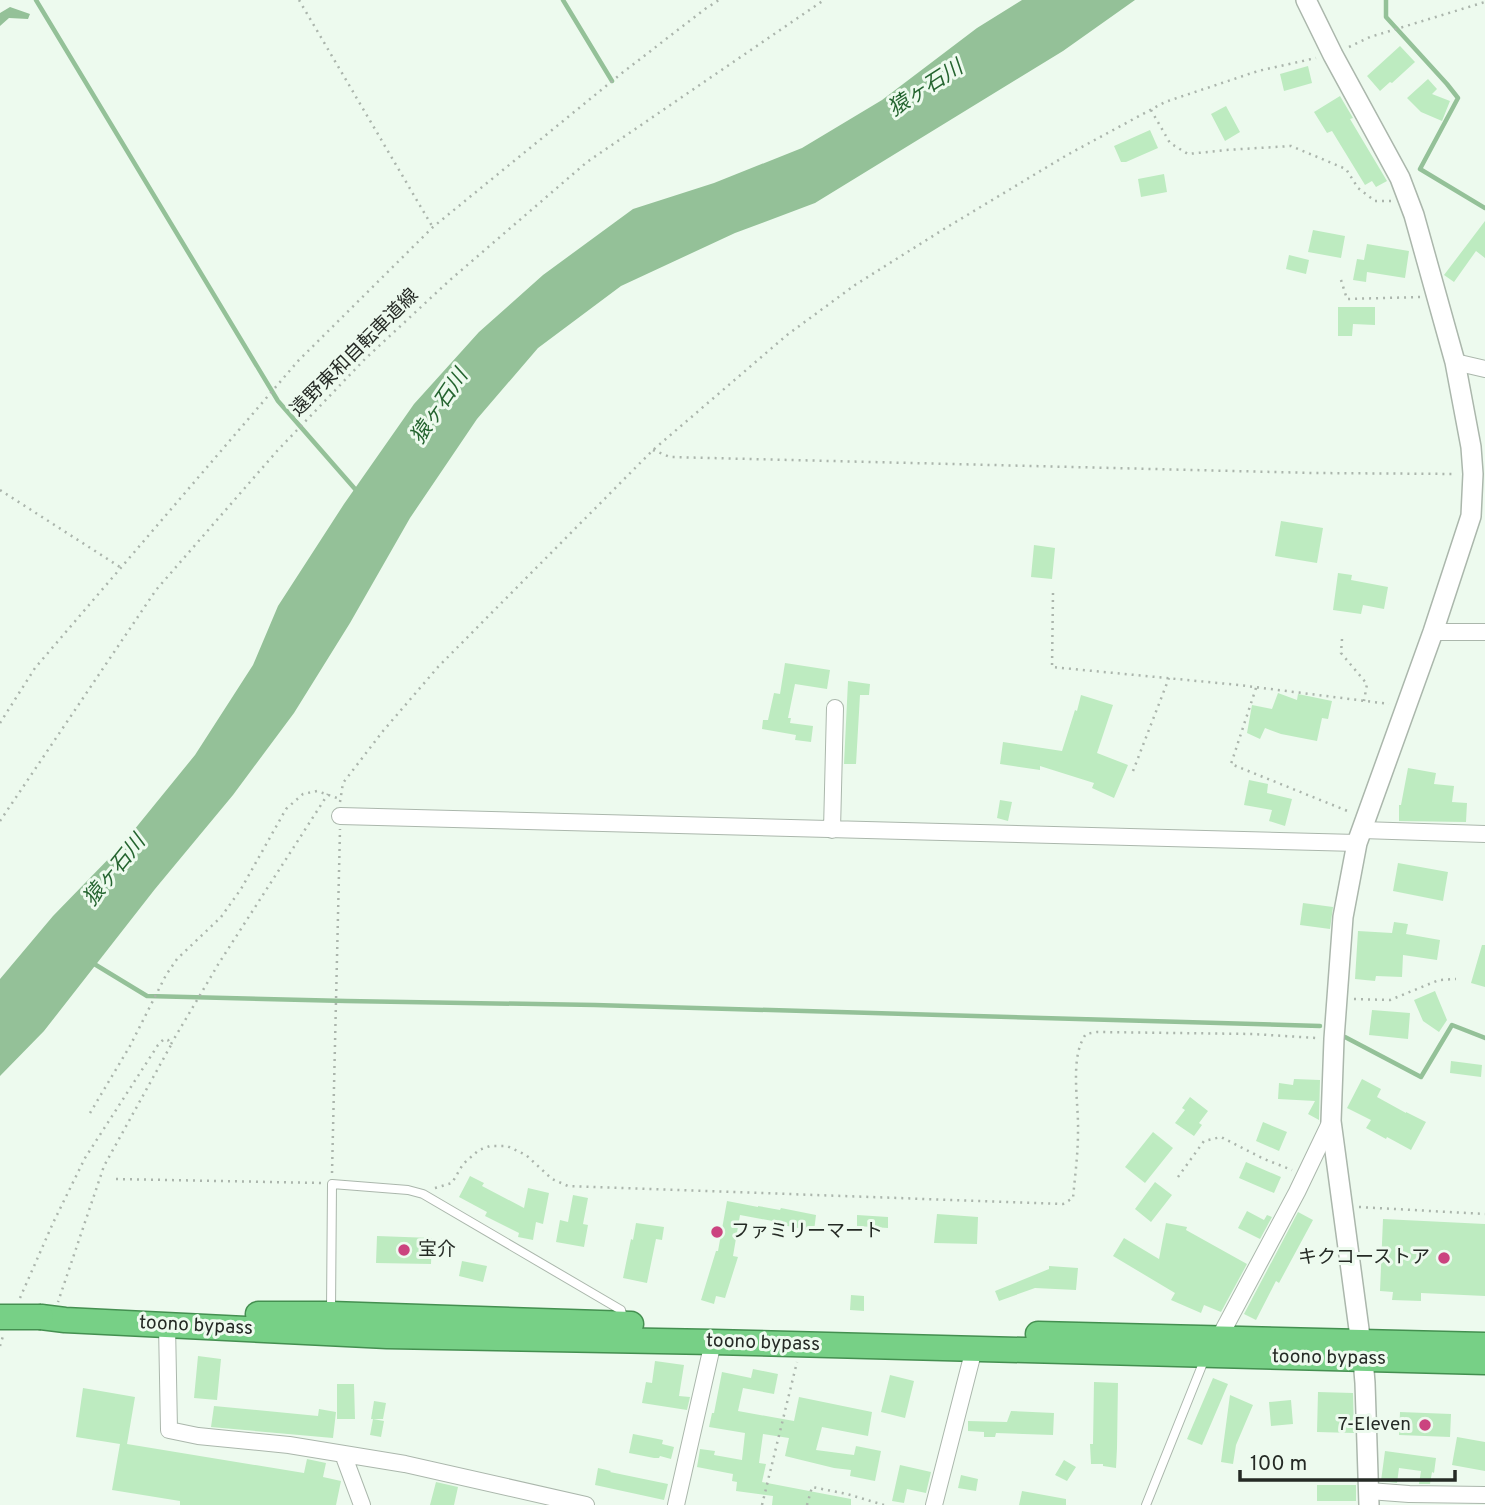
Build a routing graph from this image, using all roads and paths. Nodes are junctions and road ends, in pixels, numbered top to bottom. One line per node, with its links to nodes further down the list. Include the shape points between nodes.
1 (299, 0): 9 (path)
2 (719, 0): 9 (path)
3 (824, 0): 31 (path, 遠野東和自転車道線, via 587,162 365,359 156,590)
4 (1306, 0): 6 (street)
5 (1485, 2): 6 (path)
6 (1329, 48): 7 (path); 8 (street, via 1400,177)
7 (1151, 110): 8 (path, via 1170,143 1188,154 1291,146 1346,169 1358,188 1375,201); 14 (path, via 1067,155 855,285 787,335)
8 (1408, 200): 11 (street)
9 (433, 227): 17 (path, via 298,361)
10 (1341, 280): 11 (path, via 1347,299)
11 (1437, 297): 12 (street)
12 (1455, 362): 13 (street); 15 (street)
13 (1485, 369)
14 (653, 450): 15 (path, via 670,457); 29 (path, via 438,667 343,783 340,799)
15 (1473, 474): 19 (street, via 1471,516)
16 (0, 490): 17 (path)
17 (120, 567): 27 (path, via 35,668)
18 (1053, 593): 22 (path, via 1052,667)
19 (1433, 632): 20 (street); 25 (street)
20 (1485, 632)
21 (1342, 639): 24 (path, via 1341,653 1367,684)
22 (1169, 678): 24 (path); 28 (path)
23 (1256, 688): 33 (path, via 1231,764)
24 (1364, 701): 25 (path)
25 (1406, 706): 33 (street)
26 (835, 708): 32 (street)
27 (0, 723)
28 (1133, 771)
29 (328, 794): 38 (path); 39 (path, via 303,794 286,809 221,918 177,959)
30 (340, 816): 32 (street); 44 (path)
31 (0, 821)
32 (832, 830): 33 (street)
33 (1361, 831): 34 (street); 36 (street, via 1343,917)
34 (1485, 834)
35 (1456, 979): 36 (path, via 1439,980 1390,1000)
36 (1337, 998): 37 (street)
37 (1334, 1039): 40 (street); 45 (path, via 1086,1034 1077,1055 1073,1198 1063,1204 568,1186 507,1146 479,1150 463,1164 452,1183)
38 (171, 1045): 48 (path, via 164,1039 158,1045 85,1158); 50 (path, via 104,1166)
39 (90, 1113)
40 (1331, 1121): 41 (street); 46 (street)
41 (1305, 1175): 42 (path, via 1221,1137 1204,1140); 58 (street)
42 (1178, 1177)
43 (116, 1180): 44 (path)
44 (332, 1184): 45 (lane); 49 (lane)
45 (423, 1194): 51 (lane, via 621,1310)
46 (1343, 1206): 47 (path); 60 (street)
47 (1485, 1213)
48 (20, 1299)
49 (331, 1314): 50 (highway, toono bypass); 51 (highway, toono bypass)
50 (47, 1316): 52 (highway, toono bypass); 53 (highway, toono bypass, bridge)
51 (625, 1324): 58 (highway, toono bypass)
52 (167, 1325): 54 (highway, toono bypass, via 387,1336); 62 (street, via 169,1430)
53 (2, 1327): 57 (path)
54 (713, 1342): 55 (highway, toono bypass); 67 (street)
55 (802, 1345): 59 (highway, toono bypass); 68 (path)
56 (1485, 1345): 60 (highway, toono bypass)
57 (0, 1346)
58 (1213, 1347): 59 (highway, toono bypass); 60 (highway, toono bypass); 72 (lane)
59 (974, 1349): 71 (street)
60 (1362, 1350): 61 (highway, toono bypass); 64 (street)
61 (1485, 1362)
62 (343, 1454): 65 (street); 66 (street)
63 (1485, 1494): 64 (street)
64 (1369, 1498)
65 (362, 1505)
66 (586, 1505)
67 (676, 1505)
68 (762, 1505)
69 (807, 1505): 70 (path, via 812,1487)
70 (884, 1505)
71 (934, 1505)
72 (1146, 1505)

